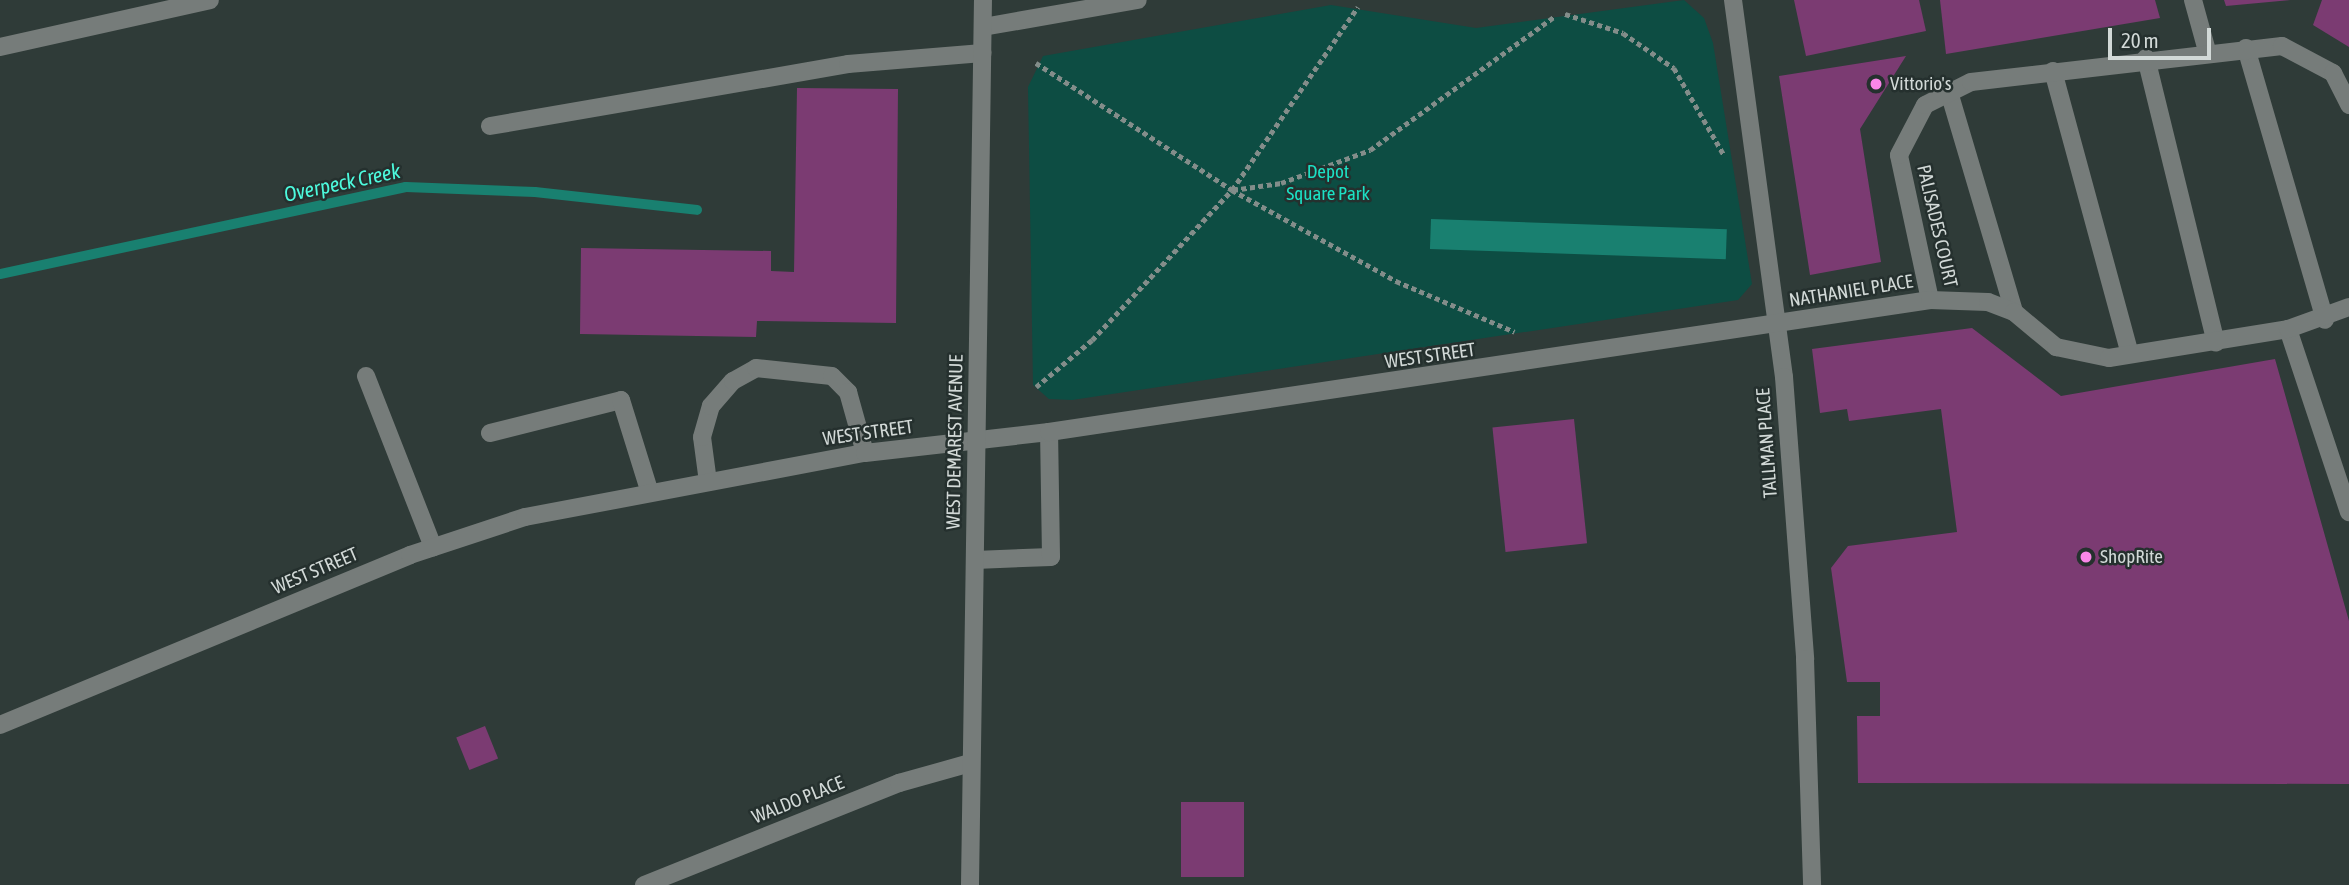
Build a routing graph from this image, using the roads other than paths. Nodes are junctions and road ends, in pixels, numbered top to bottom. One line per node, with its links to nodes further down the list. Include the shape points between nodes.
1 (210, 0): 7 (street)
2 (983, 0): 6 (street, WEST DEMAREST AVENUE)
3 (1138, 0): 6 (street)
4 (1732, 0): 20 (street, TALLMAN PLACE)
5 (2193, 0): 9 (street)
6 (984, 27): 10 (street, WEST DEMAREST AVENUE)
7 (0, 47)
8 (2246, 48): 9 (street, PALISADES COURT); 14 (street, PALISADES COURT, via 2282,46 2311,60 2333,73); 19 (street)
9 (2207, 51): 11 (street, PALISADES COURT)
10 (984, 53): 15 (street, via 848,64); 27 (street, WEST DEMAREST AVENUE)
11 (2146, 58): 12 (street, PALISADES COURT); 22 (street)
12 (2053, 71): 13 (street, PALISADES COURT, via 1970,82); 23 (street)
13 (1949, 92): 16 (street, PALISADES COURT, via 1925,105 1899,155); 18 (street)
14 (2349, 106)
15 (490, 126)
16 (1930, 300): 18 (street, PALISADES COURT, via 1988,302); 20 (street, NATHANIEL PLACE)
17 (2349, 307): 19 (street, PALISADES COURT)
18 (2014, 312): 23 (street, PALISADES COURT, via 2056,347 2093,357)
19 (2325, 320): 21 (street, PALISADES COURT)
20 (1779, 324): 26 (street, WEST STREET); 39 (street, TALLMAN PLACE, via 1805,659)
21 (2287, 330): 22 (street, PALISADES COURT); 28 (street)
22 (2216, 343): 23 (street, PALISADES COURT)
23 (2130, 354)
24 (366, 376): 33 (street)
25 (489, 432): 31 (street, via 621,400)
26 (1049, 432): 27 (street, WEST STREET); 34 (street, via 1051,558)
27 (975, 440): 29 (street, WEST STREET); 34 (street, WEST DEMAREST AVENUE)
28 (2340, 446): 32 (street)
29 (865, 453): 30 (street, WEST STREET); 30 (street, via 848,392 832,376 756,368 733,381 711,406 702,437)
30 (708, 482): 31 (street, WEST STREET)
31 (650, 493): 33 (street, WEST STREET, via 525,517)
32 (2349, 512)
33 (433, 547): 35 (street, WEST STREET)
34 (975, 560): 36 (street, WEST DEMAREST AVENUE)
35 (0, 725)
36 (970, 763): 37 (street, WALDO PLACE, via 899,783); 38 (street, WEST DEMAREST AVENUE)
37 (644, 885)
38 (970, 885)
39 (1812, 885)

